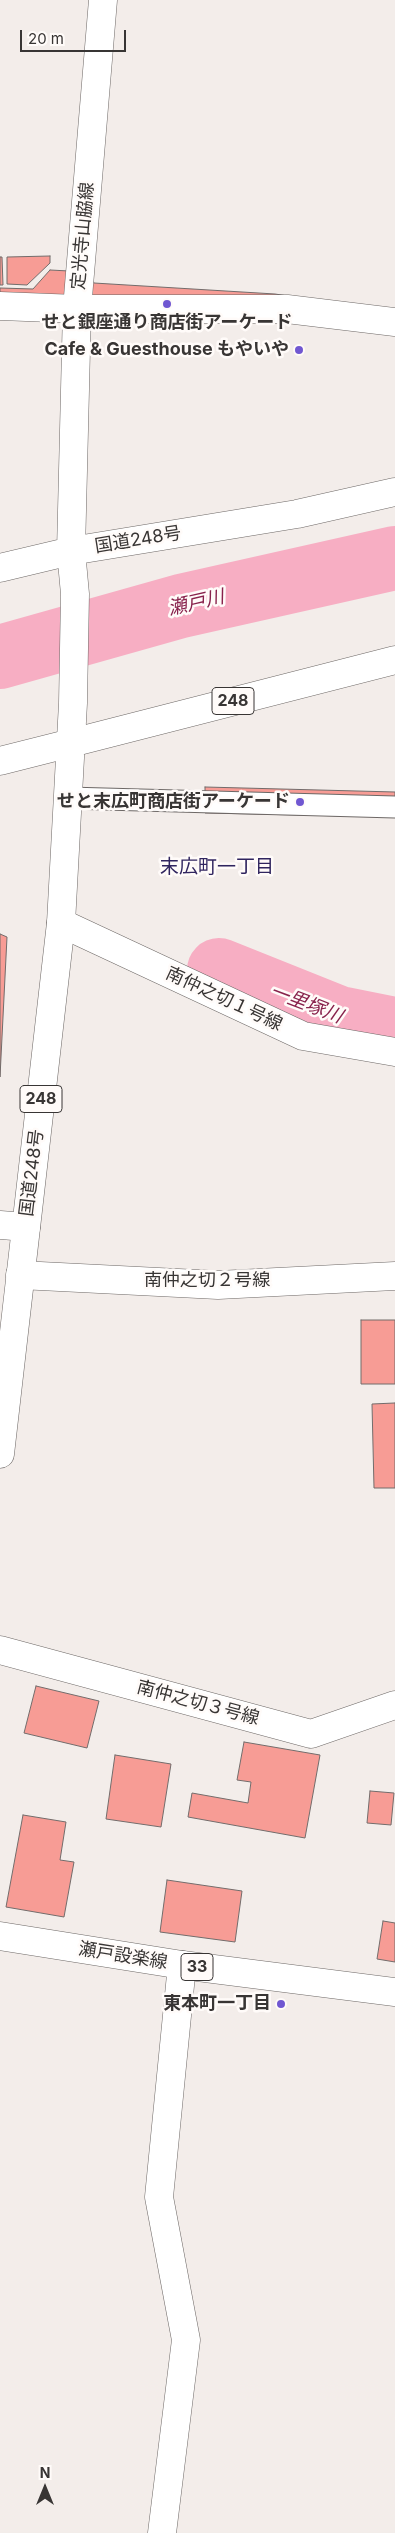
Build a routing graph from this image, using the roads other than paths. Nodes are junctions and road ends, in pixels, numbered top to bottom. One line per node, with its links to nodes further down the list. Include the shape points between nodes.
1 (102, 0): 3 (main road, 定光寺山脇線)
2 (0, 306): 3 (main road)
3 (77, 308): 4 (main road, via 287,308); 6 (main road, 定光寺山脇線)
4 (395, 322)
5 (395, 492): 6 (main road, 国道248号, via 297,514)
6 (71, 550): 7 (main road); 9 (main road, 国道248号 / 248, via 74,594)
7 (0, 568)
8 (395, 660): 9 (main road, 248)
9 (71, 743): 10 (main road); 11 (main road, 国道248号 / 248)
10 (0, 761)
11 (68, 798): 12 (street); 13 (main road, 国道248号 / 248)
12 (395, 808)
13 (61, 923): 14 (main road, 南仲之切１号線, via 303,1036); 15 (main road, 国道248号 / 248)
14 (395, 1052)
15 (13, 1226): 16 (main road, 国道248号 / 248)
16 (20, 1275): 17 (main road, 南仲之切２号線, via 218,1285); 18 (main road, 国道248号 / 248)
17 (395, 1276)
18 (1, 1439)
19 (0, 1650): 20 (main road, 南仲之切３号線, via 311,1734)
20 (395, 1705)
21 (0, 1936): 22 (main road, 瀬戸設楽線 / 33)
22 (182, 1965): 23 (main road, 瀬戸設楽線 / 33); 24 (main road, via 159,2197 186,2340)
23 (395, 1992)
24 (162, 2533)

